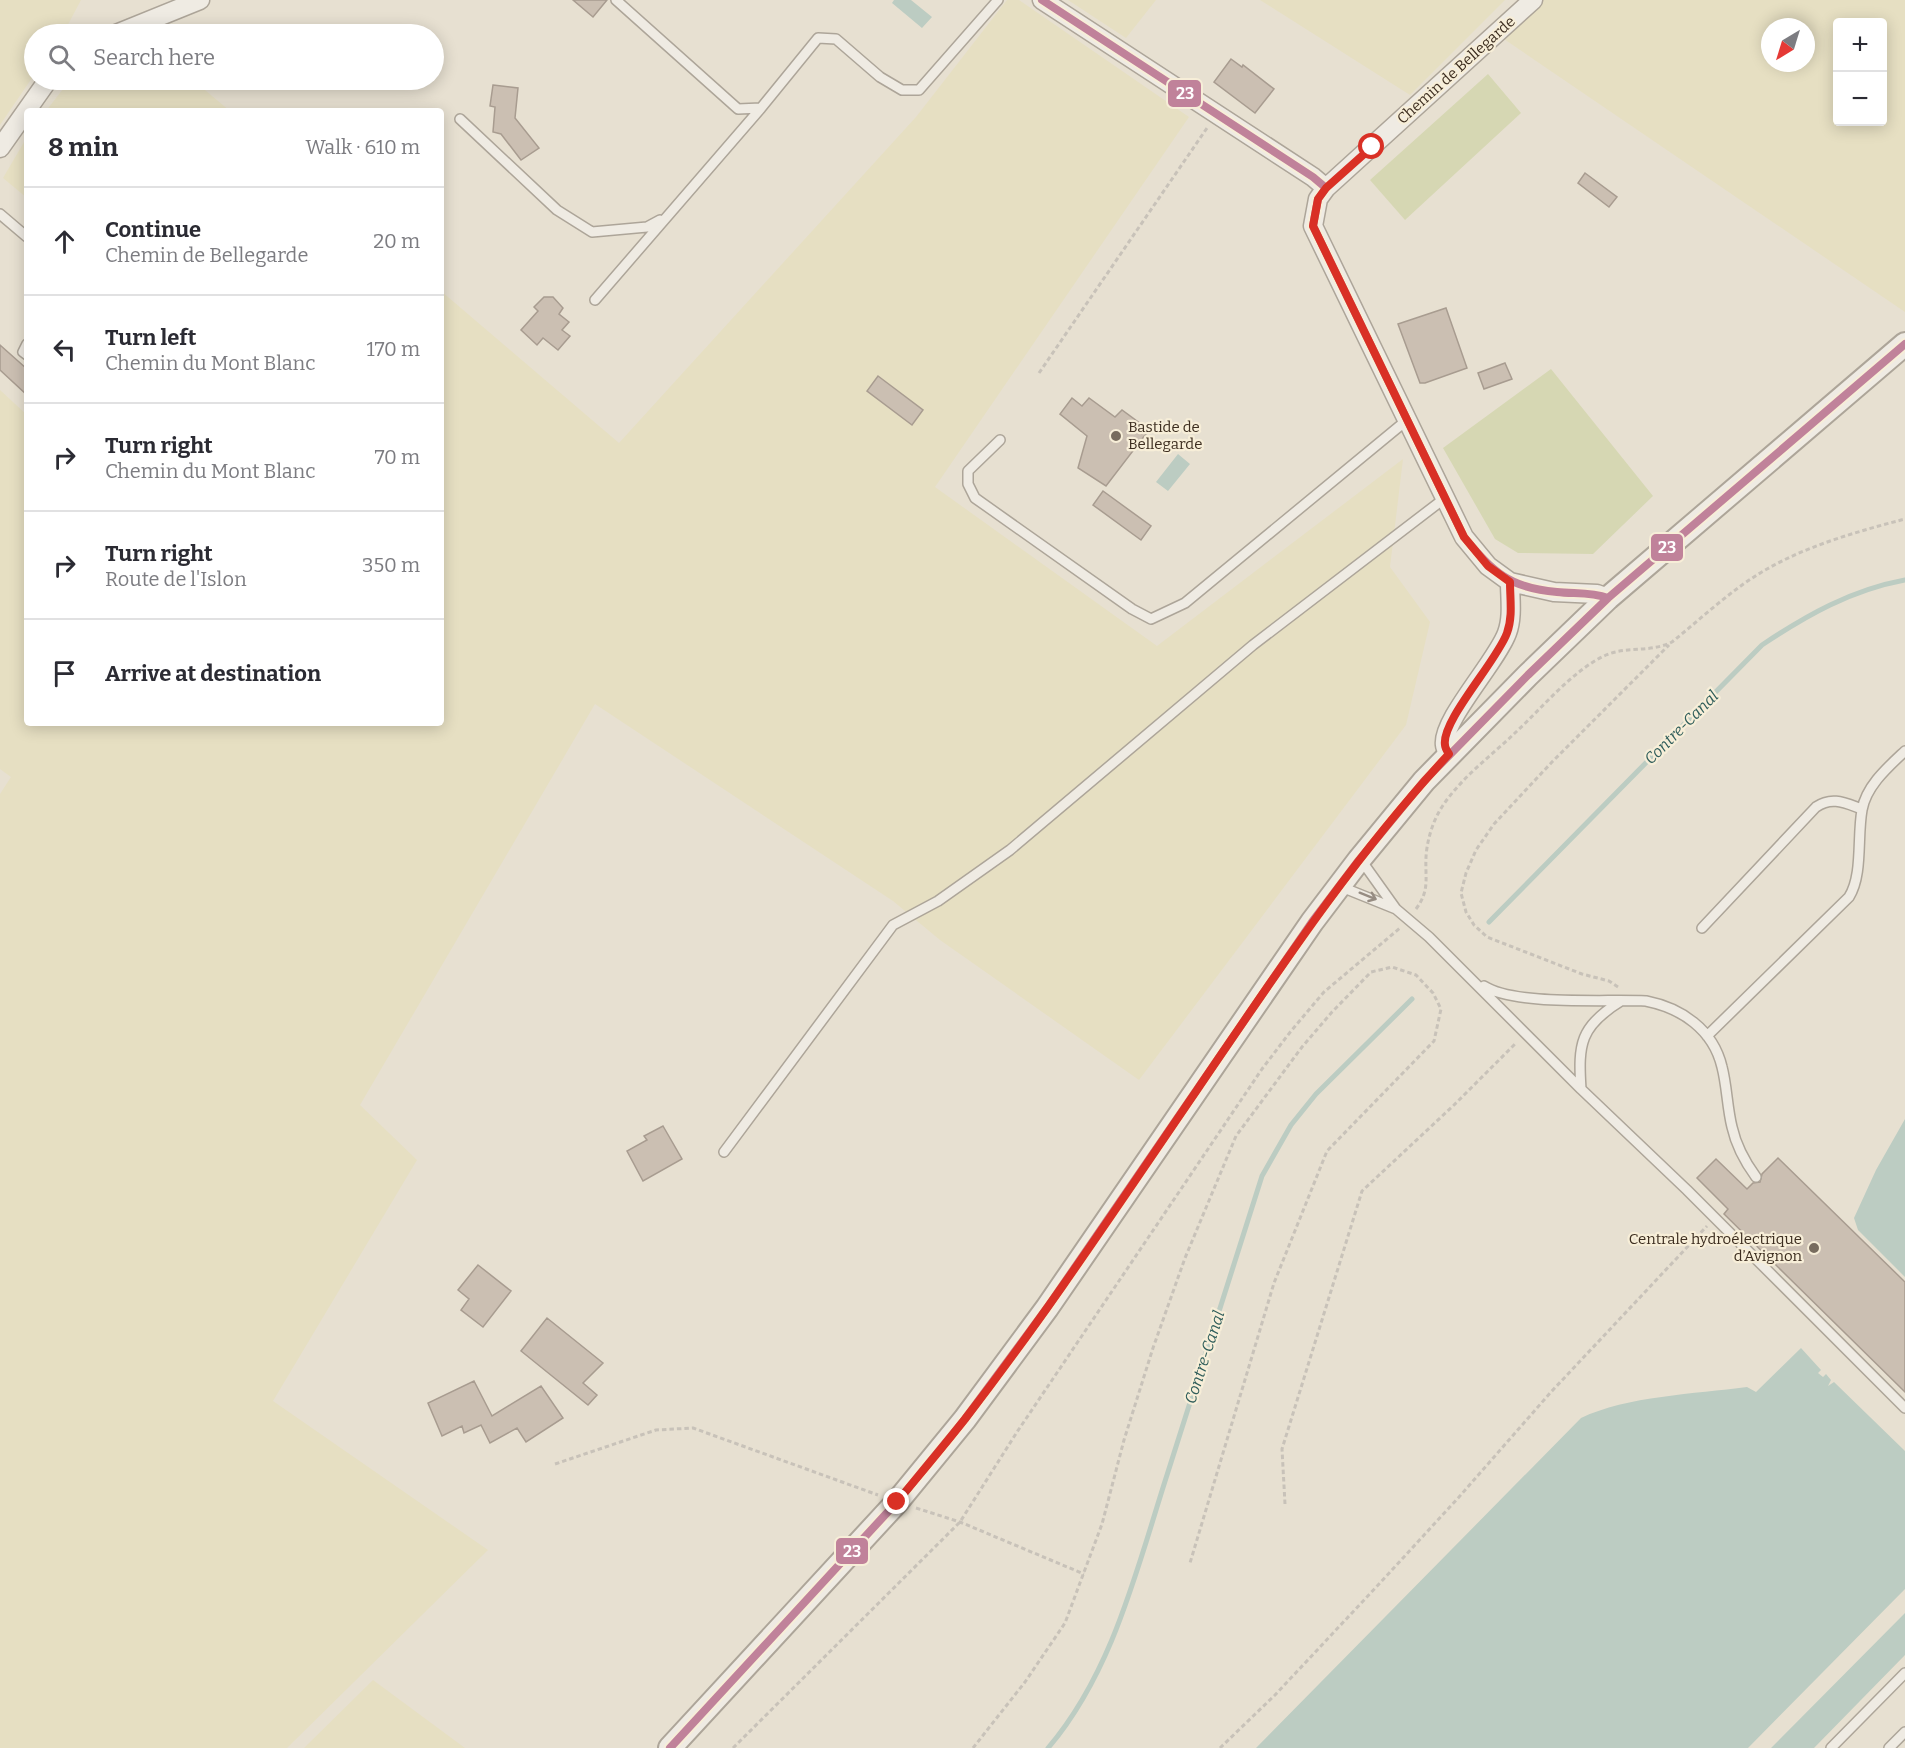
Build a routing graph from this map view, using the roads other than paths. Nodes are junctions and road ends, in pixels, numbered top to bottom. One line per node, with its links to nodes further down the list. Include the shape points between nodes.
1 (200, 0): 6 (street)
2 (616, 0): 9 (lane, via 738,109)
3 (998, 0): 9 (lane, via 920,90 902,90 836,39 818,38)
4 (1042, 0): 13 (street)
5 (1533, 0): 13 (street, Chemin de Bellegarde)
6 (141, 24)
7 (41, 90): 8 (street)
8 (28, 108)
9 (761, 108): 15 (lane)
10 (24, 114): 12 (street)
11 (460, 119): 15 (lane, via 557,210 592,232 646,227)
12 (0, 148)
13 (1326, 188): 19 (street, via 1318,199 1313,226)
14 (0, 214): 16 (lane)
15 (666, 217): 17 (lane)
16 (24, 234)
17 (595, 300)
18 (1905, 344): 23 (street)
19 (1407, 420): 20 (lane, via 1185,603 1151,619 975,498 968,484 968,471); 21 (street)
20 (1000, 440)
21 (1445, 498): 22 (street, via 1464,537 1488,566); 35 (lane, via 1253,645 1010,850 938,901 893,925)
22 (1510, 582): 23 (street); 25 (street, via 1508,632 1449,724 1445,745)
23 (1608, 598): 25 (street)
24 (1905, 751): 26 (lane, via 1870,790)
25 (1449, 754): 27 (street)
26 (1862, 809): 30 (lane, via 1835,800 1816,807); 33 (lane, via 1856,882 1849,897)
27 (1359, 860): 28 (street); 29 (lane)
28 (1339, 886): 29 (lane, one-way to 29); 40 (street, via 1047,1308 965,1419 897,1502)
29 (1396, 909): 31 (lane)
30 (1702, 928)
31 (1474, 980): 32 (lane, via 1497,993 1525,998); 34 (lane)
32 (1623, 1000): 33 (lane, via 1646,1000 1670,1007 1691,1019); 34 (lane, via 1598,1017 1585,1036 1580,1050)
33 (1707, 1036): 36 (lane, via 1722,1065 1732,1126 1747,1165)
34 (1581, 1089): 37 (lane)
35 (724, 1152)
36 (1756, 1177)
37 (1905, 1408)
38 (1905, 1673): 41 (lane)
39 (1905, 1732): 42 (lane)
40 (670, 1748)
41 (1830, 1748)
42 (1889, 1748)

